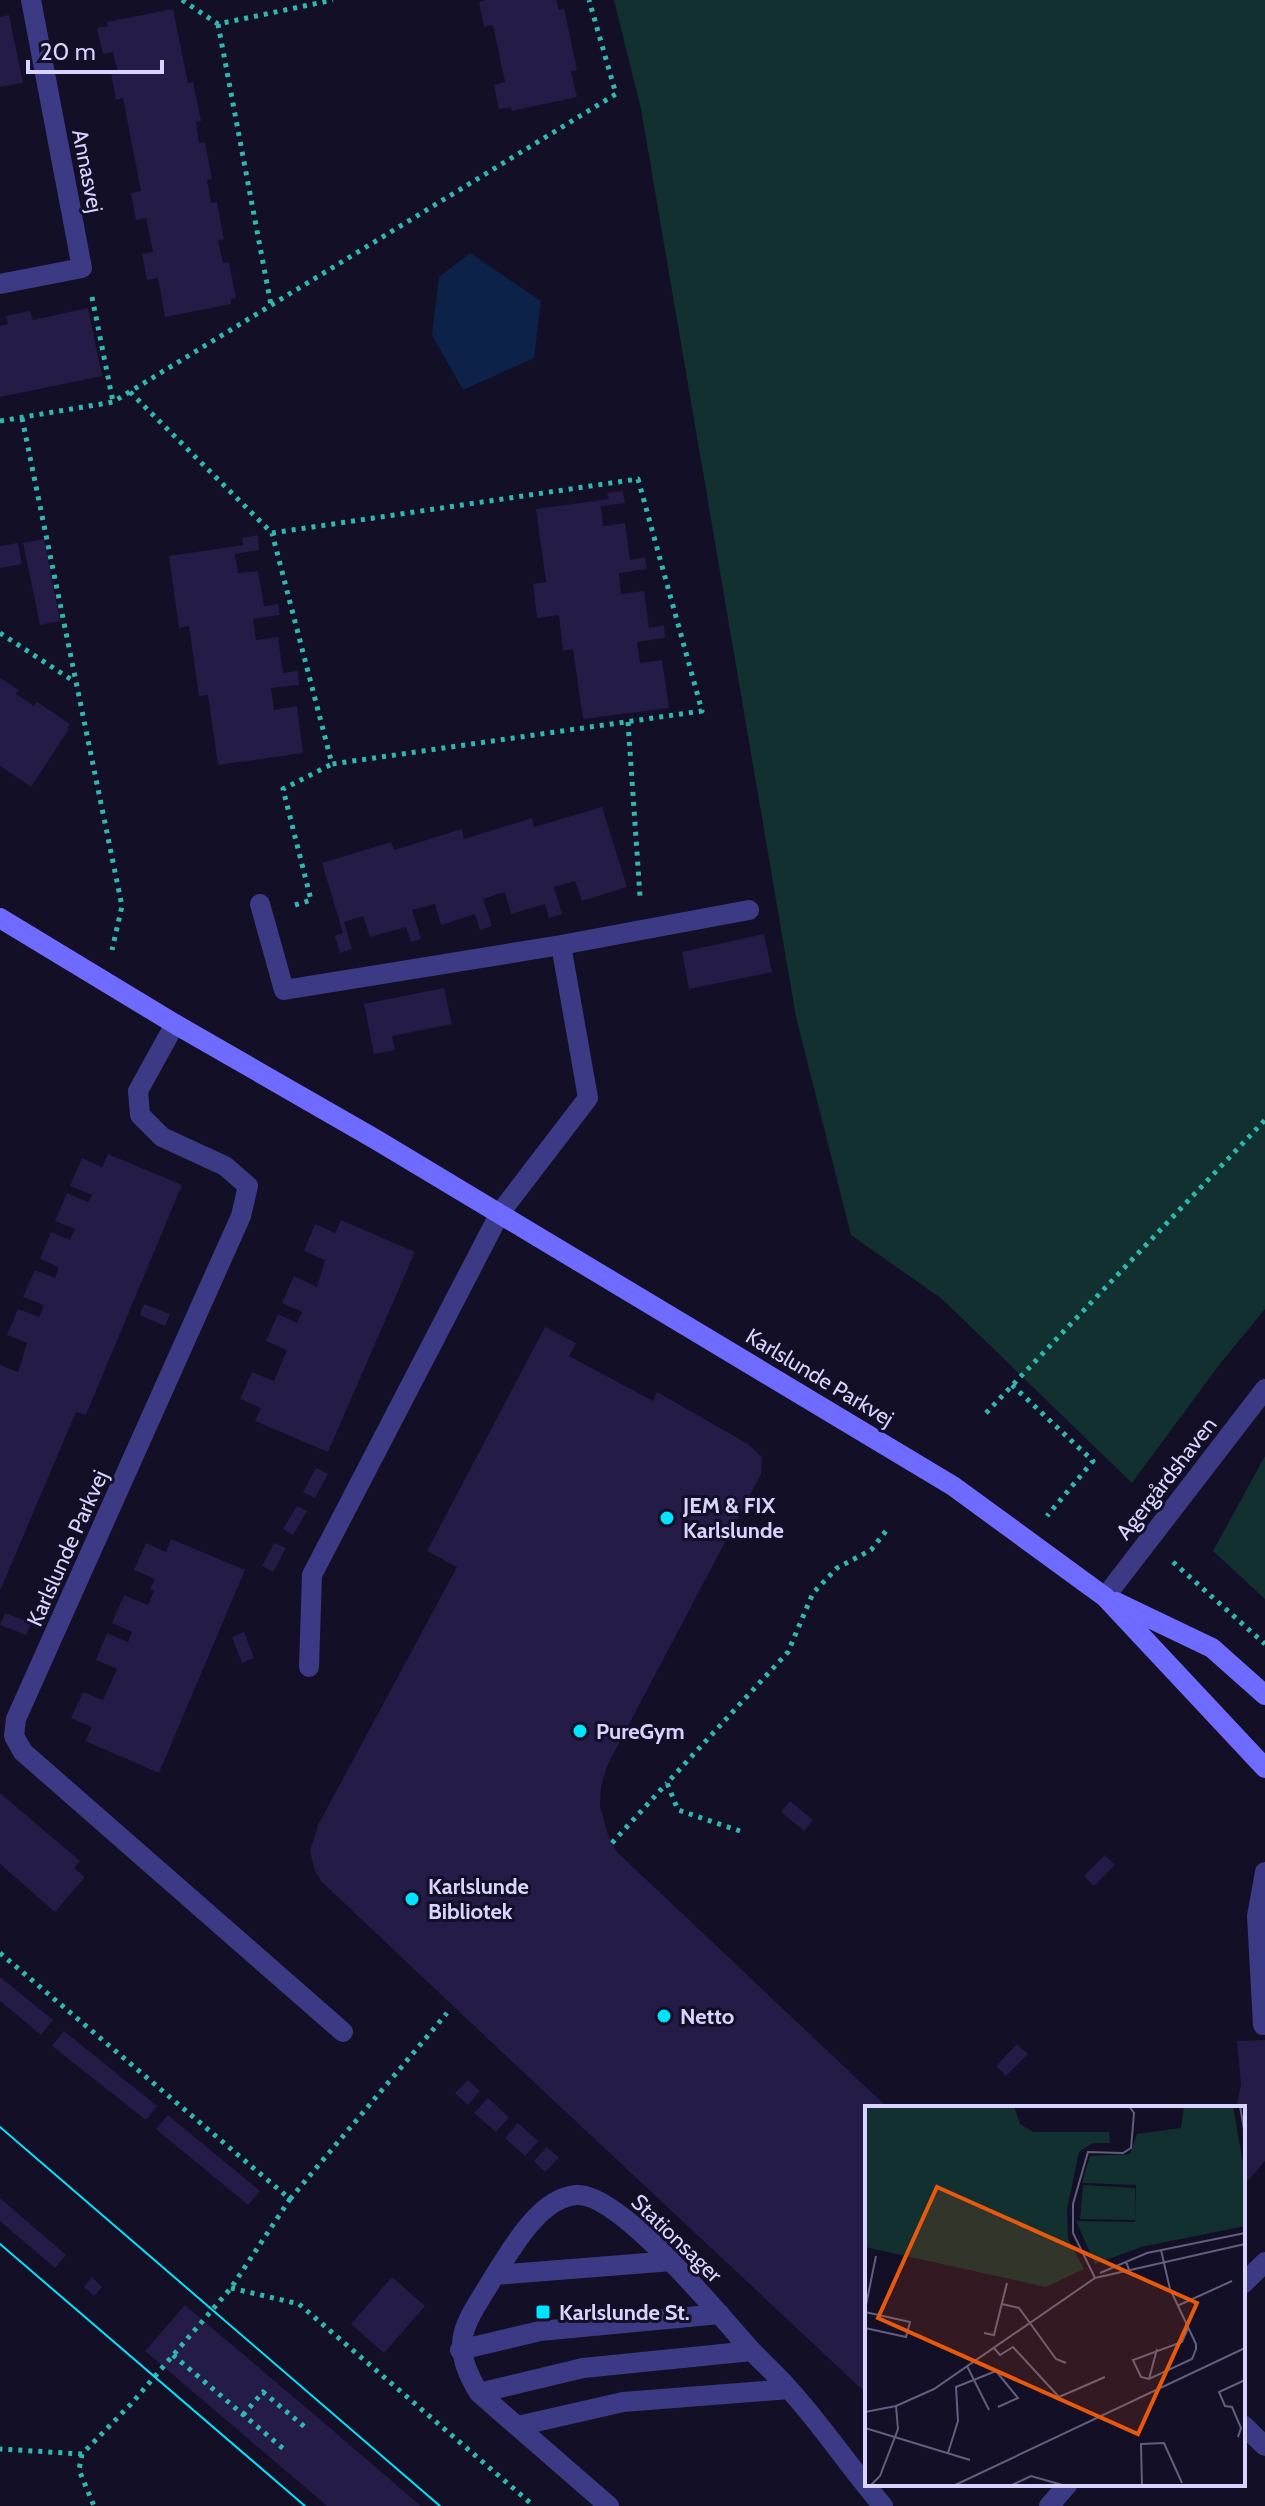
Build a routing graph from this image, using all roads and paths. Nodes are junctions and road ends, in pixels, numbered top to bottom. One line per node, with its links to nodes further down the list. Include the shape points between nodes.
1 (31, 0): 6 (street, Annasvej)
2 (182, 0): 5 (path)
3 (333, 0): 5 (path)
4 (589, 0): 8 (path, via 616,94)
5 (218, 24): 8 (path)
6 (82, 268): 7 (street); 10 (path)
7 (0, 284)
8 (271, 305): 9 (path)
9 (130, 392): 10 (path); 13 (path)
10 (113, 402): 11 (path)
11 (22, 418): 12 (path); 15 (path)
12 (0, 421)
13 (272, 533): 16 (path, via 638,479 702,711); 17 (path)
14 (0, 633): 15 (path)
15 (75, 682): 23 (path, via 122,906)
16 (628, 722): 17 (path); 21 (path)
17 (332, 764): 18 (path, via 283,789 311,900)
18 (262, 909): 22 (street, via 284,990)
19 (749, 910): 21 (street)
20 (0, 918): 23 (street, Karlslunde Parkvej)
21 (642, 930): 22 (street)
22 (561, 945): 26 (street, via 588,1098)
23 (105, 979): 24 (street, Karlslunde Parkvej)
24 (175, 1024): 26 (street, Karlslunde Parkvej); 45 (street, Karlslunde Parkvej, via 138,1091 140,1115 162,1137 225,1166 248,1186 241,1216 16,1719 14,1736 23,1752)
25 (1265, 1120): 27 (path)
26 (500, 1213): 31 (street, Karlslunde Parkvej, via 953,1486); 35 (street, via 312,1575)
27 (1012, 1385): 29 (path); 31 (path, via 1093,1461)
28 (1265, 1389): 32 (street, Agergårdshaven)
29 (986, 1413)
30 (886, 1531): 38 (path, via 871,1550 837,1568 813,1593 788,1652)
31 (1027, 1540): 33 (street, Karlslunde Parkvej)
32 (1149, 1540): 33 (street, Agergårdshaven); 34 (path)
33 (1105, 1597): 36 (street, Karlslunde Parkvej, via 1212,1648); 37 (street, Karlslunde Parkvej)
34 (1265, 1644)
35 (309, 1667)
36 (1265, 1695)
37 (1265, 1768)
38 (667, 1783): 39 (path, via 678,1810); 40 (path)
39 (740, 1831)
40 (612, 1843)
41 (1265, 1872): 44 (street, via 1257,1916)
42 (0, 1953): 46 (path)
43 (447, 2013): 46 (path)
44 (1263, 2025)
45 (343, 2032)
46 (290, 2199): 51 (path)
47 (672, 2261): 49 (street); 49 (street, Stationsager, via 607,2205 578,2194 539,2212); 52 (street, Stationsager)
48 (1265, 2262): 50 (street)
49 (495, 2275): 53 (street, Stationsager, via 467,2322)
50 (1245, 2282)
51 (231, 2288): 55 (path); 70 (path, via 299,2304)
52 (720, 2314): 53 (street, via 540,2331); 54 (street, Stationsager)
53 (460, 2350): 57 (street)
54 (752, 2351): 56 (street, Stationsager); 57 (street, via 583,2368)
55 (173, 2355): 58 (path); 65 (path)
56 (789, 2389): 59 (street, via 623,2402); 66 (street, Stationsager)
57 (479, 2393): 59 (street)
58 (243, 2415): 61 (path, via 263,2392); 64 (path)
59 (518, 2426): 71 (street)
60 (1245, 2427): 62 (street)
61 (306, 2428)
62 (1265, 2446)
63 (0, 2449): 65 (path)
64 (286, 2451)
65 (82, 2454): 69 (path, via 79,2470)
66 (865, 2484)
67 (867, 2486): 72 (street, Stationsager)
68 (1066, 2486): 73 (street)
69 (94, 2506)
70 (534, 2506)
71 (609, 2506)
72 (883, 2506)
73 (1049, 2506)

